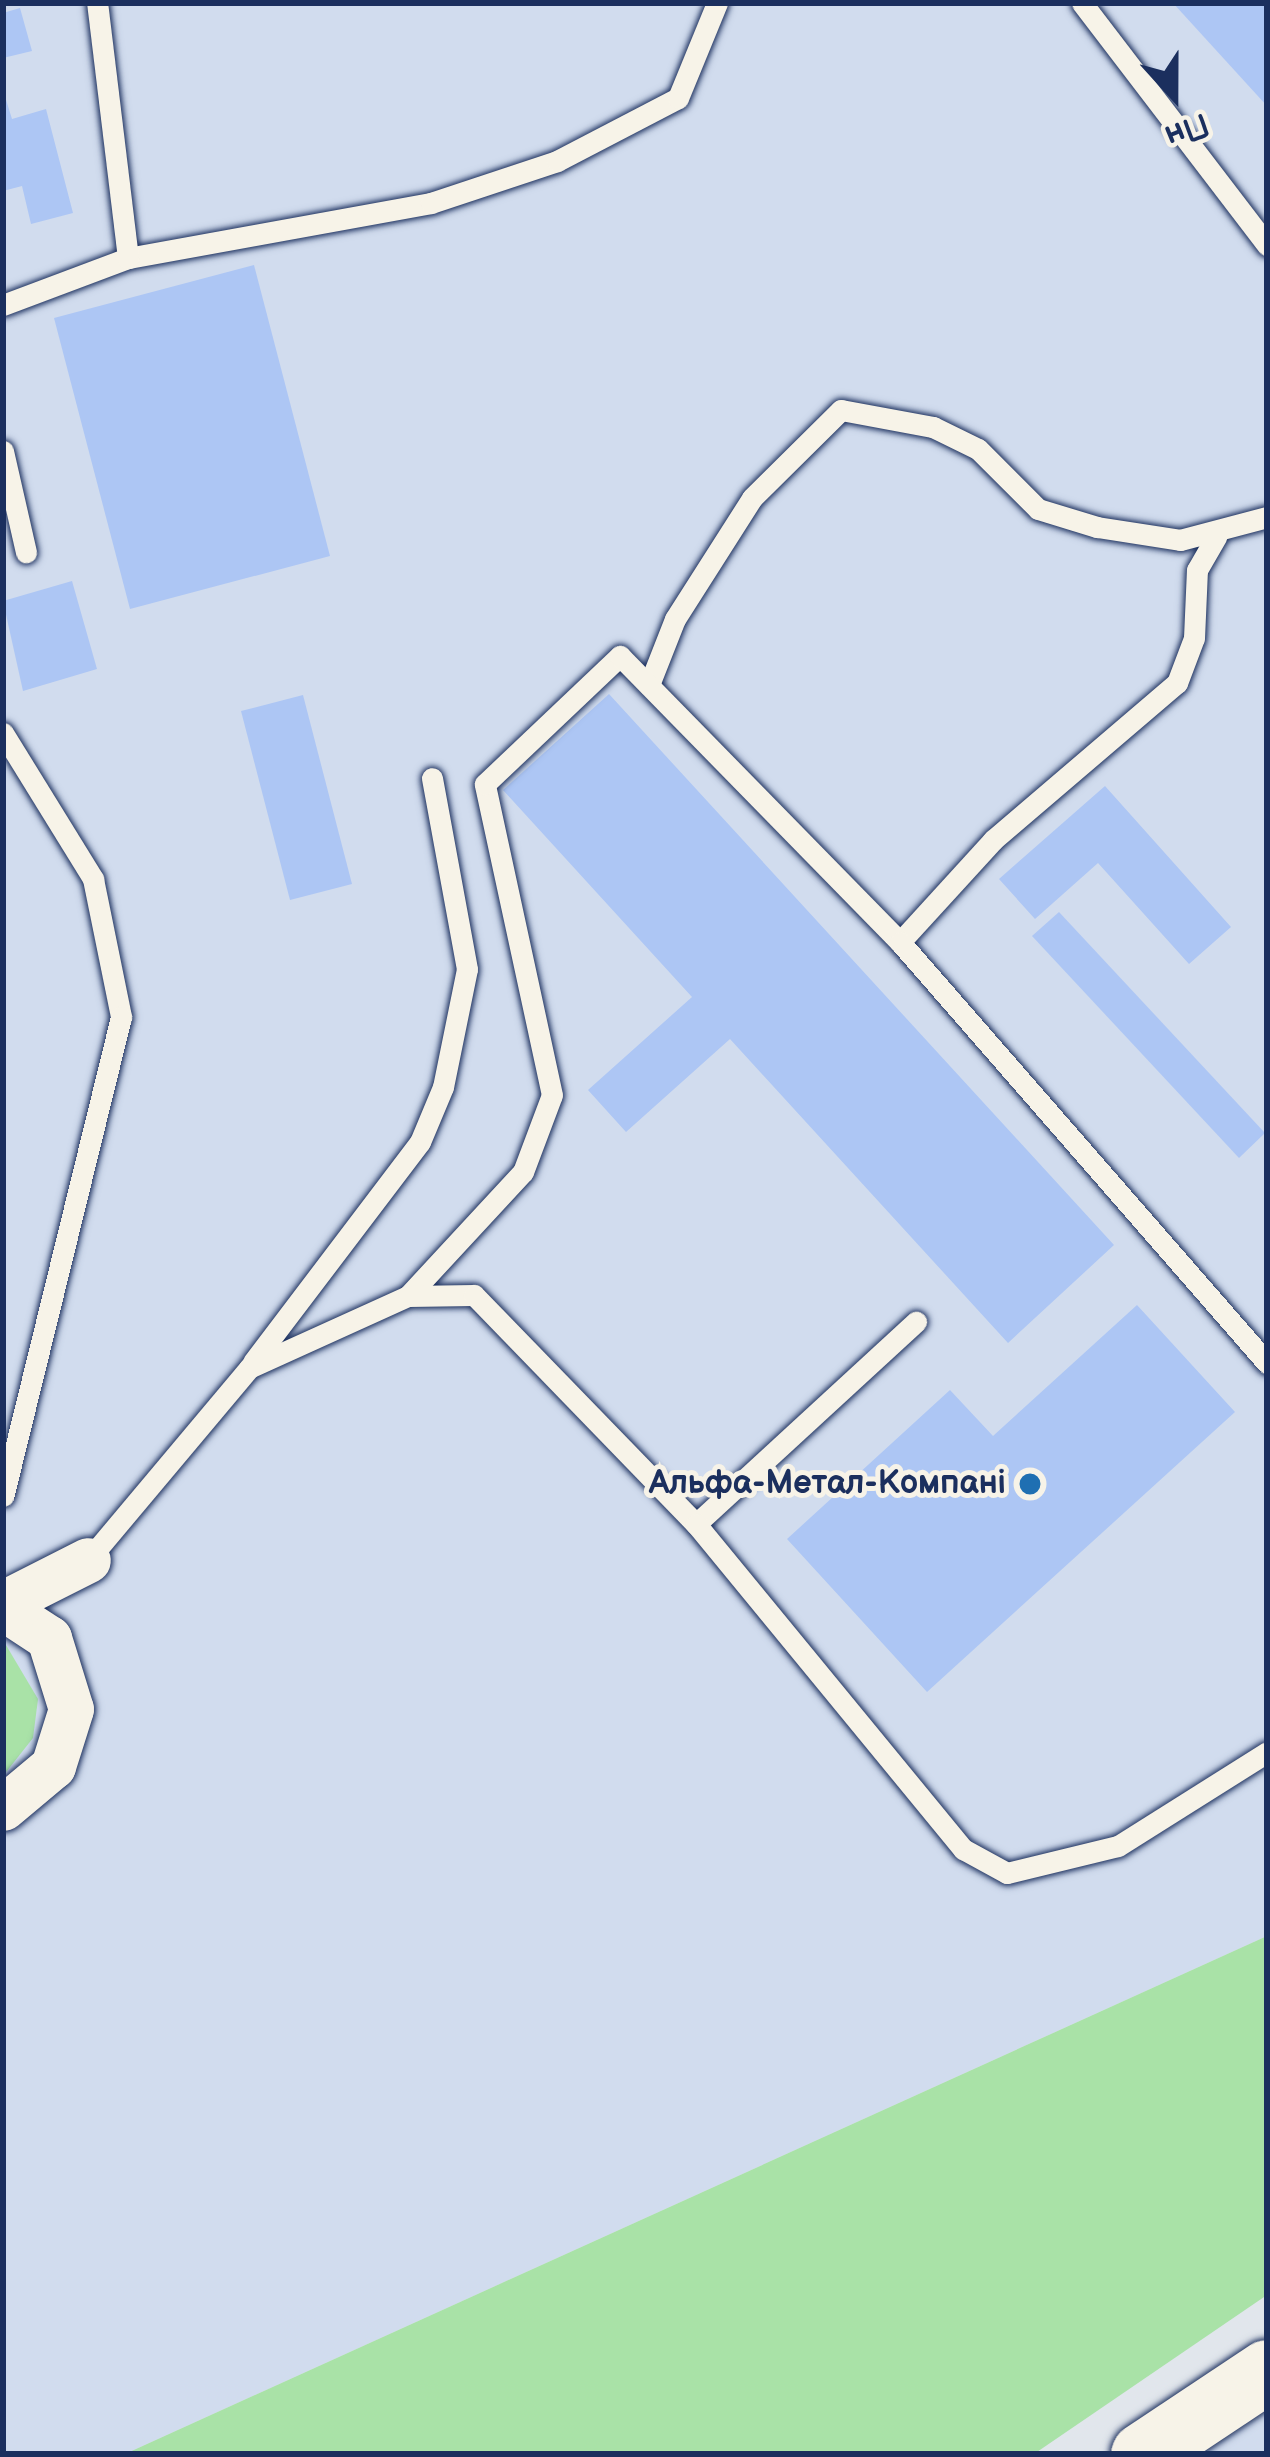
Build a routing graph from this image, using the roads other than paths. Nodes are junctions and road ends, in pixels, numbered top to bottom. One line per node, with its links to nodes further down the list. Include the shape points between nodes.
1 (97, 3): 5 (lane)
2 (717, 3): 5 (lane, via 678,98 557,161 431,202)
3 (1082, 3): 4 (lane)
4 (1267, 245)
5 (128, 258): 6 (lane)
6 (3, 305)
7 (3, 451): 10 (lane)
8 (1267, 517): 9 (lane)
9 (1217, 536): 11 (lane, via 1180,540 1038,509 978,448 933,427 841,410 752,498 675,619); 14 (lane, via 1197,570 1194,638 1177,683 993,840)
10 (26, 552)
11 (649, 685): 14 (lane); 15 (lane, via 620,656 485,784 552,1095 523,1172)
12 (3, 733): 19 (lane, via 93,879 121,1017)
13 (432, 778): 18 (lane, via 467,969 443,1087 420,1142)
14 (900, 942): 17 (lane)
15 (409, 1296): 18 (lane); 20 (lane, via 474,1295)
16 (916, 1322): 20 (lane)
17 (1267, 1363)
18 (249, 1367): 21 (lane)
19 (3, 1496)
20 (696, 1524): 24 (lane, via 963,1849 1006,1873 1118,1846)
21 (88, 1560): 22 (street); 23 (street)
22 (3, 1606): 23 (street)
23 (49, 1638): 25 (street, via 71,1709 53,1766)
24 (1267, 1752)
25 (3, 1808)
26 (1267, 2371): 27 (main road)
27 (1142, 2454)

